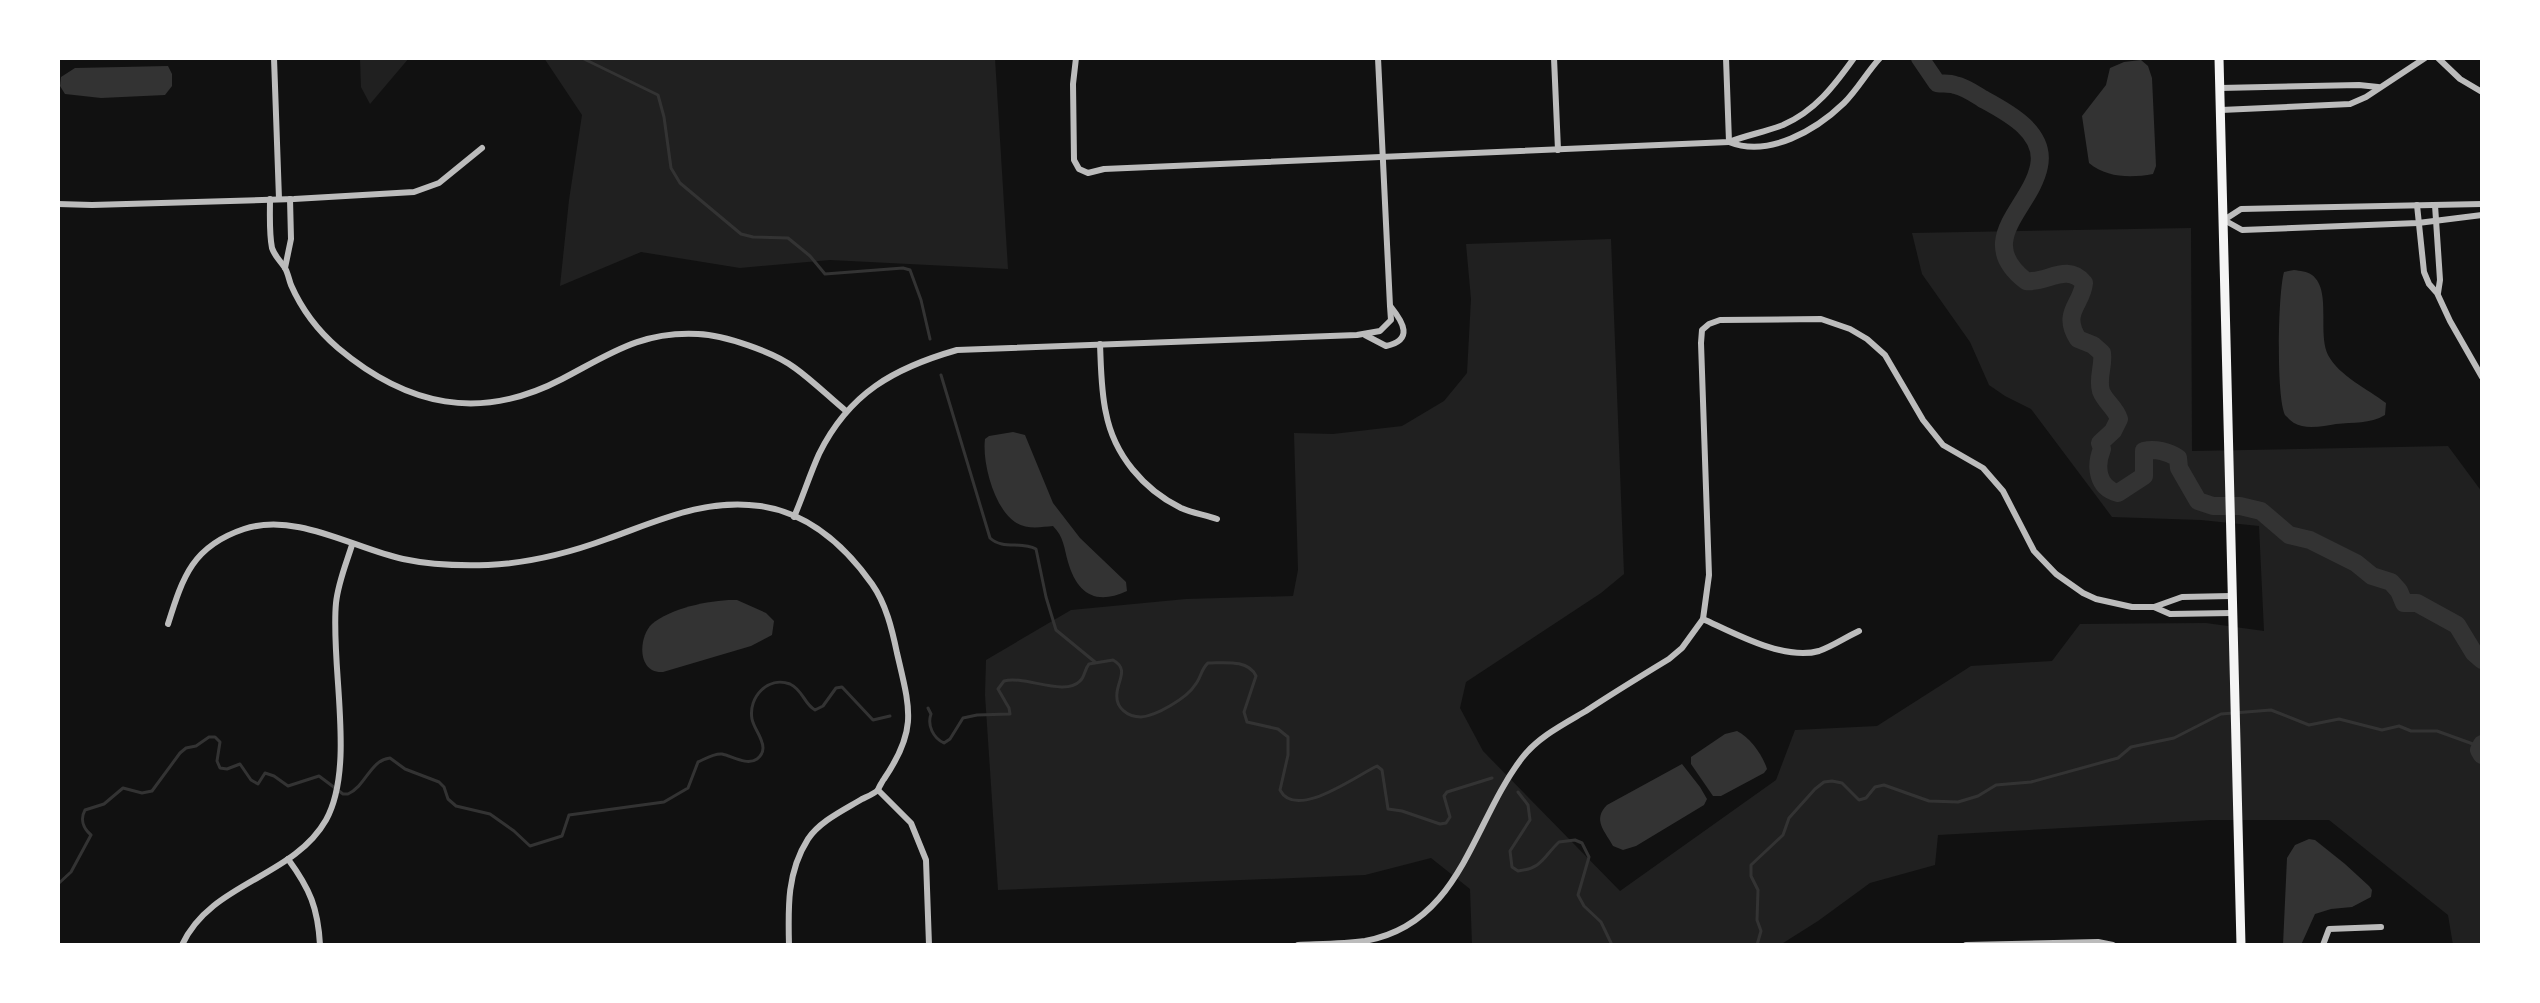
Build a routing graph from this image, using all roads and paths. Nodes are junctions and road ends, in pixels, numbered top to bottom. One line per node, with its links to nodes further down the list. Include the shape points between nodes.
1 (274, 58): 20 (street)
2 (1076, 58): 18 (street, via 1074,154 1076,166 1088,173)
3 (1378, 58): 18 (street)
4 (1554, 58): 17 (street)
5 (1726, 58): 15 (street)
6 (1854, 58): 15 (street, via 1812,108 1782,125)
7 (1880, 58): 15 (street, via 1845,102 1803,132 1753,148)
8 (2219, 58): 12 (main road)
9 (2425, 58): 11 (street)
10 (2438, 58): 13 (street)
11 (2378, 87): 12 (street); 14 (street, via 2350,104)
12 (2220, 88): 14 (main road)
13 (2482, 92)
14 (2221, 110): 27 (main road)
15 (1729, 142): 17 (street)
16 (482, 148): 21 (street, via 439,183 414,192)
17 (1558, 150): 18 (street)
18 (1383, 158): 32 (street)
19 (270, 199): 20 (street); 22 (street); 30 (street, via 271,243)
20 (279, 199): 21 (street)
21 (290, 199): 30 (street)
22 (58, 204)
23 (2482, 204): 25 (street)
24 (2417, 205): 25 (street); 27 (street, via 2241,209); 29 (street)
25 (2435, 205): 28 (street)
26 (2482, 215): 28 (street)
27 (2224, 220): 29 (street, via 2242,230); 40 (main road)
28 (2436, 222): 29 (street); 31 (street)
29 (2418, 223): 31 (street, via 2424,272)
30 (285, 268): 36 (street, via 302,307 327,339 371,375 421,397 454,403 507,400 541,390 619,347 658,335 700,333 743,343 792,365)
31 (2437, 293): 35 (street)
32 (1390, 306): 33 (street, via 1391,320 1380,331); 33 (street, via 1403,327 1400,340 1386,346)
33 (1365, 335): 34 (street)
34 (1100, 344): 36 (street, via 957,350 902,368); 38 (street, via 1106,415 1122,455 1160,495)
35 (2482, 377)
36 (846, 411): 37 (street, via 819,456)
37 (794, 517): 39 (street, via 763,506 702,506 560,554 488,565 426,563); 46 (street, via 845,549 890,620 908,721 899,755)
38 (1217, 519)
39 (352, 545): 44 (street, via 280,524 232,534 211,546 188,570); 47 (street, via 336,604 336,798 318,832)
40 (2231, 596): 41 (street, via 2182,597); 42 (main road)
41 (2154, 607): 42 (street, via 2170,614); 43 (street, via 2096,599 2056,574 2034,551 2003,491 1983,468 1943,445 1885,355 1867,339 1808,318 1720,320 1702,330 1709,575)
42 (2232, 613): 56 (main road)
43 (1703, 619): 45 (street, via 1775,650 1817,651); 53 (street, via 1669,659 1531,748 1458,875 1426,911 1373,939)
44 (168, 624)
45 (1859, 631)
46 (878, 790): 51 (street, via 829,819 806,843 789,891); 52 (street, via 911,823 926,860)
47 (288, 859): 49 (street, via 213,904); 50 (street, via 312,898)
48 (2381, 927): 57 (street, via 2329,929)
49 (182, 945)
50 (320, 945)
51 (789, 945)
52 (929, 945)
53 (1298, 945)
54 (1966, 945): 55 (street)
55 (2113, 945)
56 (2241, 945)
57 (2323, 945)

